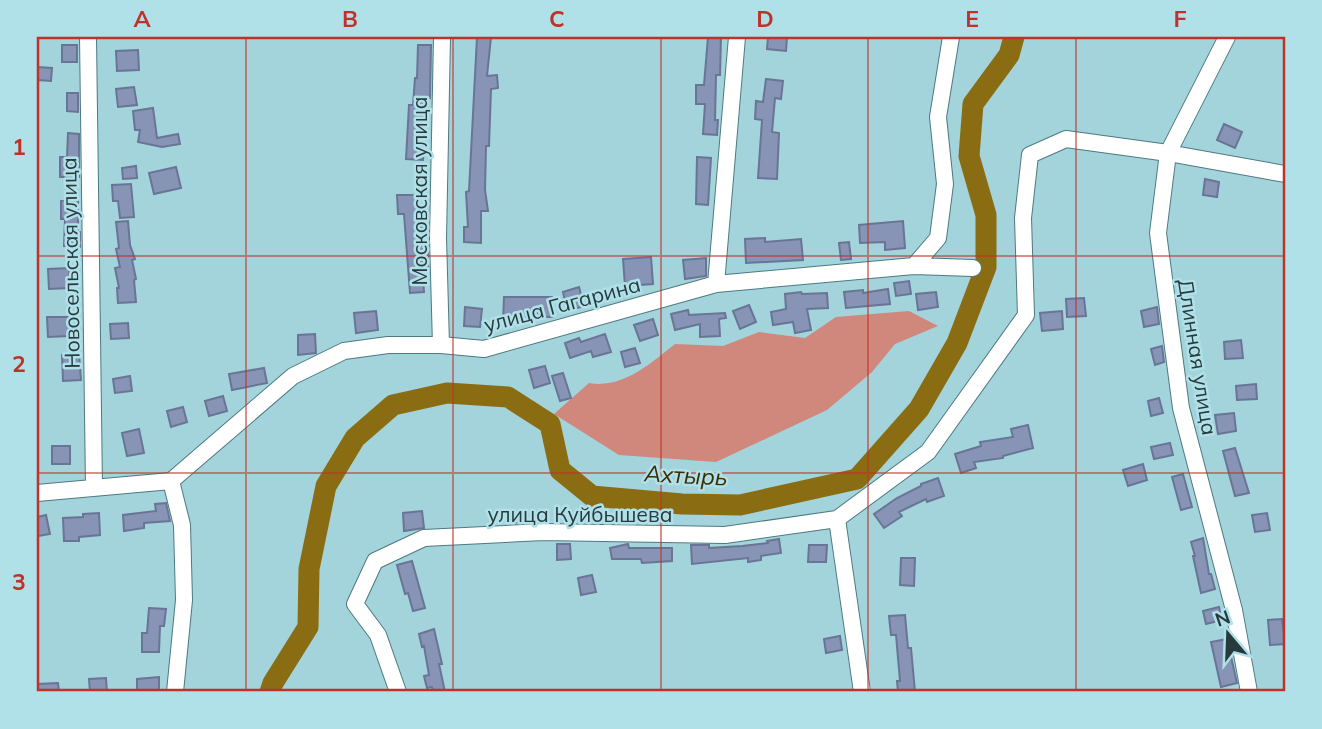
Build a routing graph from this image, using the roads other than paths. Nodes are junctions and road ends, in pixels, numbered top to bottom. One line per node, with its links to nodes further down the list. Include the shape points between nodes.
1 (88, 37): 13 (street, Новосельская улица)
2 (442, 37): 11 (street, Московская улица)
3 (737, 37): 10 (street)
4 (951, 37): 8 (street, via 938,117 945,184 938,238)
5 (1227, 37): 6 (street, Длинная улица)
6 (1168, 153): 7 (street); 15 (street, via 1066,139 1030,155 1023,218 1026,315 928,452); 19 (street, Длинная улица, via 1158,233 1181,408 1234,610)
7 (1285, 174)
8 (914, 267): 9 (street, улица Гагарина); 10 (street, улица Гагарина)
9 (973, 268)
10 (716, 284): 11 (street, улица Гагарина, via 484,349)
11 (441, 345): 12 (street, улица Гагарина, via 344,351 293,376)
12 (171, 481): 13 (street); 16 (street, via 182,524 184,600)
13 (94, 488): 14 (street)
14 (37, 492)
15 (837, 519): 17 (street, улица Куйбышева, via 725,535 543,532 424,538 375,561 355,604 378,635); 18 (street)
16 (175, 692)
17 (398, 692)
18 (862, 692)
19 (1249, 692)

